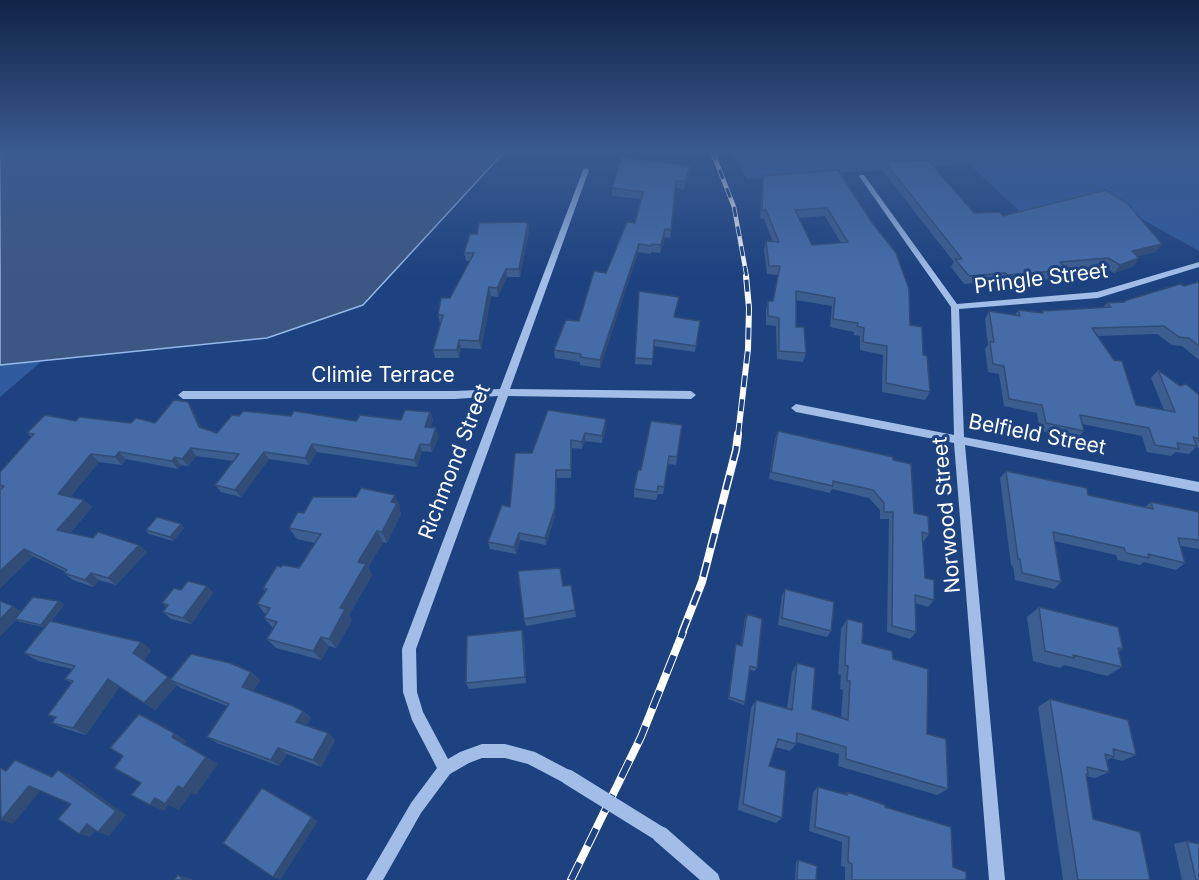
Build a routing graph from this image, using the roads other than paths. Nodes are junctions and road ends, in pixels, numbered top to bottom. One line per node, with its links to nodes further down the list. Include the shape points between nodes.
1 (578, 192): 5 (street, Richmond Street)
2 (873, 192): 4 (street)
3 (1199, 264): 4 (street, Pringle Street, via 1098,294)
4 (955, 307): 9 (street, Norwood Street)
5 (504, 392): 6 (street, Climie Terrace); 7 (street, Climie Terrace); 11 (street, Richmond Street, via 409,649 410,692 417,715)
6 (183, 395)
7 (692, 395)
8 (796, 408): 9 (street, Belfield Street)
9 (959, 439): 10 (street, Belfield Street); 14 (street, Norwood Street)
10 (1199, 487)
11 (445, 769): 12 (street, via 416,808); 13 (street, bridge, via 482,751 505,751 530,758 660,834)
12 (374, 880)
13 (712, 880)
14 (997, 880)

